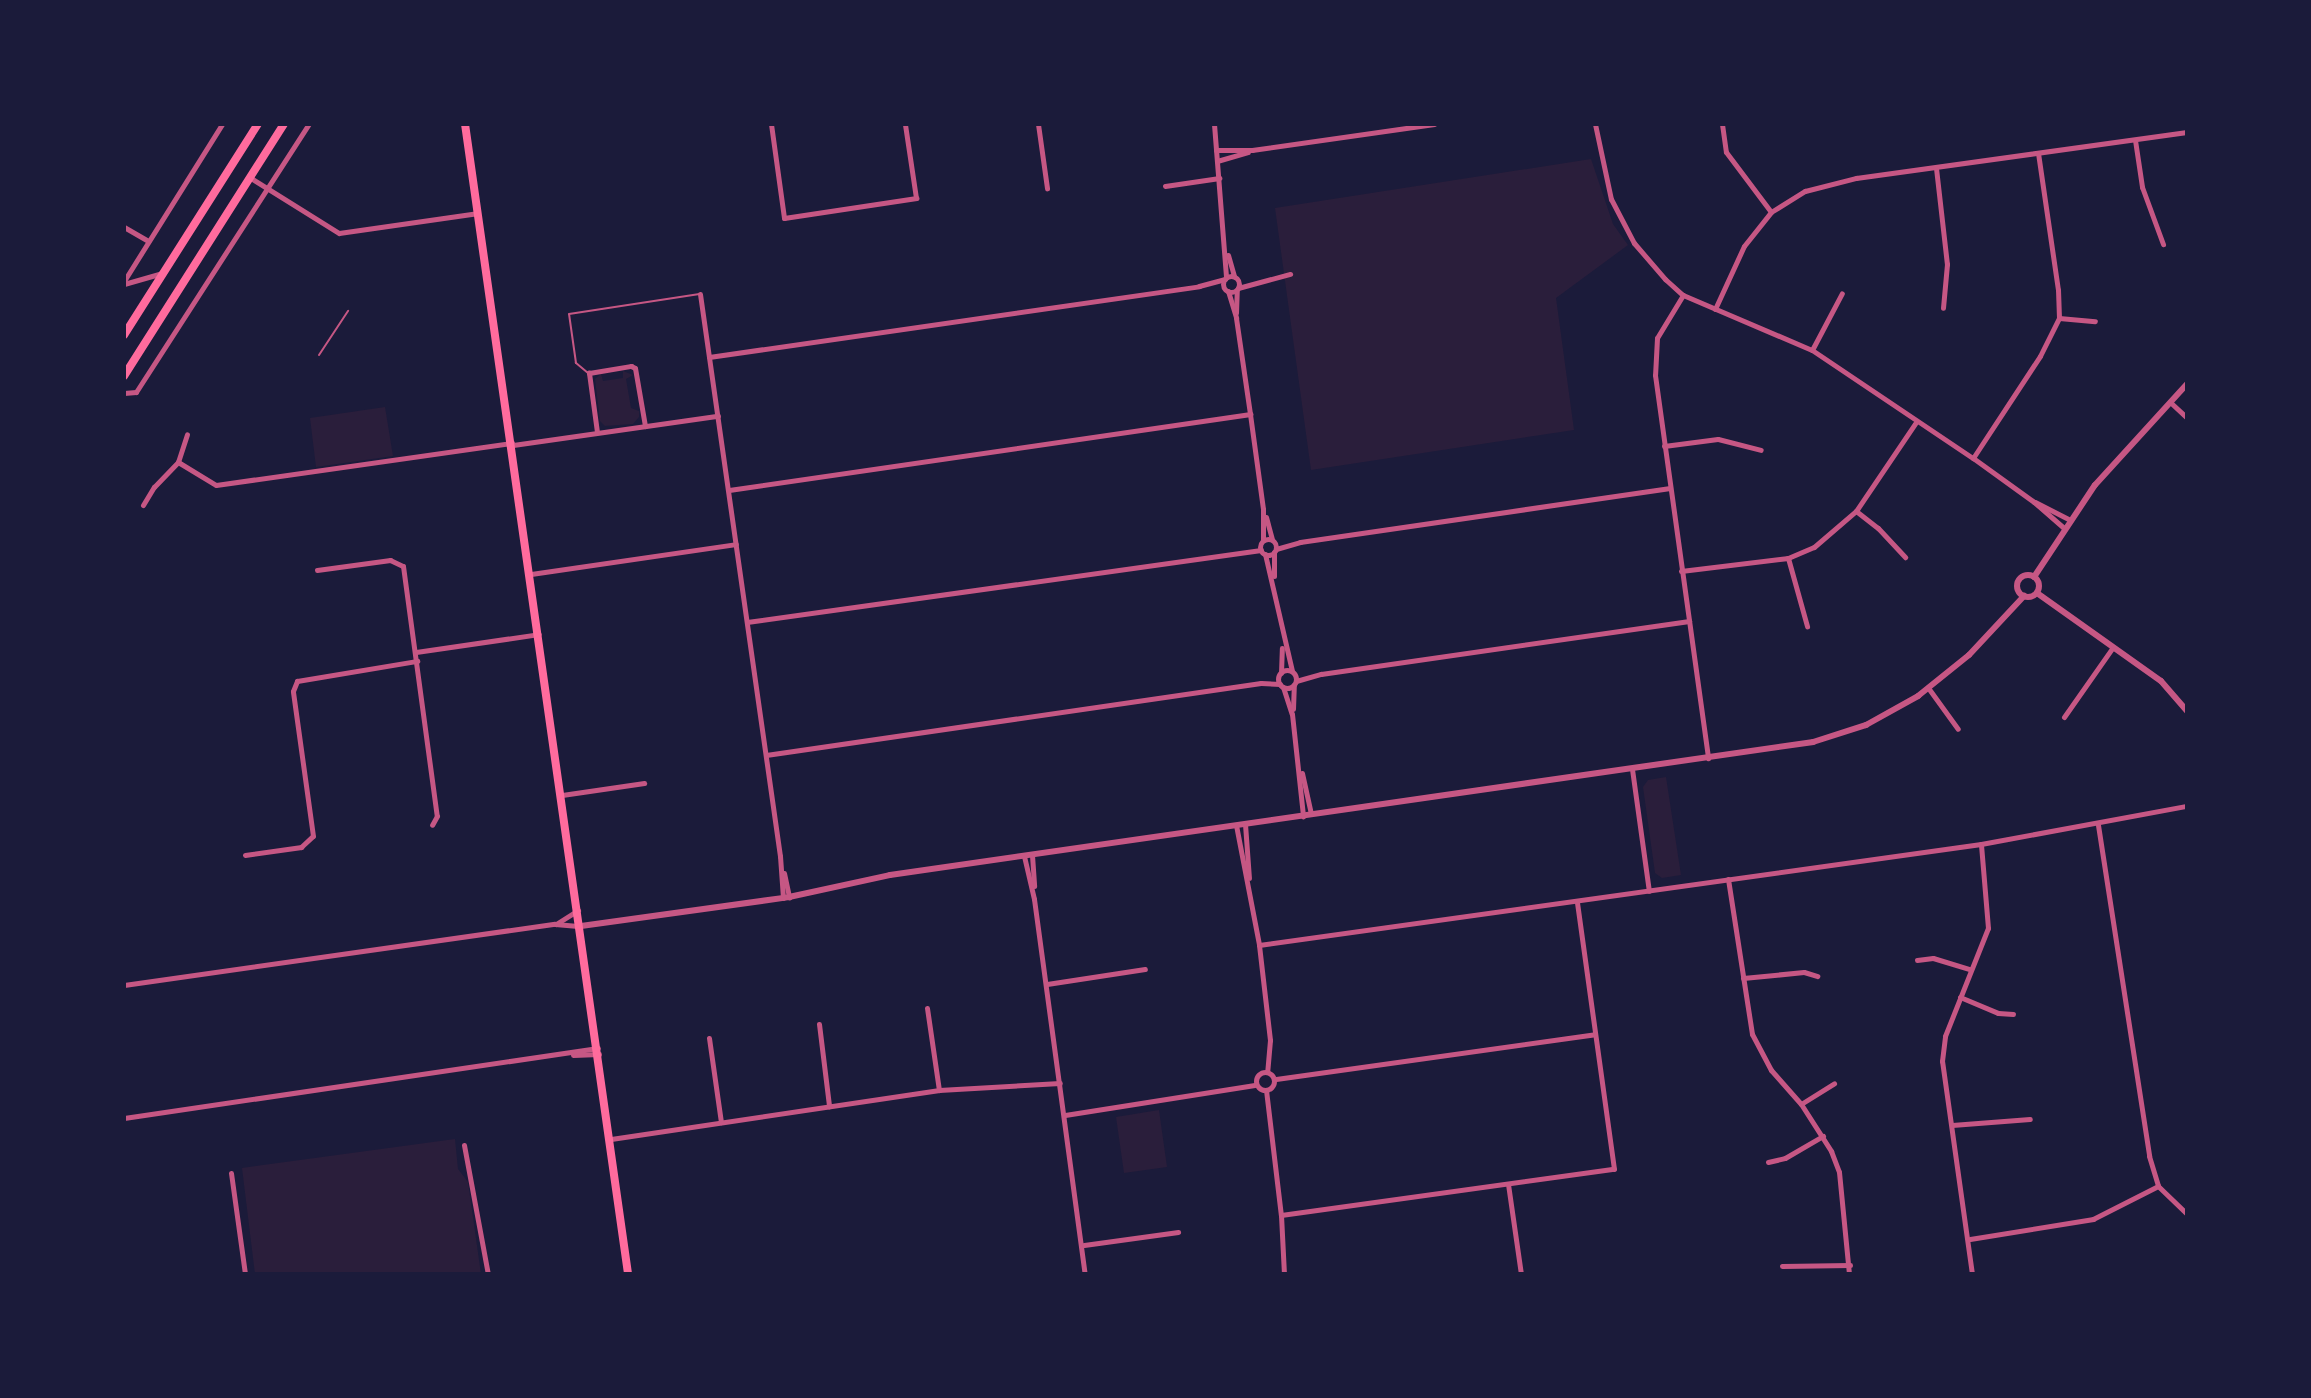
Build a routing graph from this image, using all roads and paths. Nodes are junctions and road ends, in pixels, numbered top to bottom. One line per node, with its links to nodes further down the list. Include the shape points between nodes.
1 (258, 124): 31 (main road)
2 (284, 124): 20 (main road)
3 (309, 124): 24 (street)
4 (465, 124): 26 (main road)
5 (771, 124): 6 (street, via 784,218 916,198)
6 (905, 124)
7 (1038, 124): 23 (street)
8 (1214, 124): 15 (street)
9 (1434, 124): 16 (street)
10 (1722, 124): 25 (street, via 1726,152)
11 (222, 125): 28 (street)
12 (1594, 125): 40 (street, via 1620,219 1649,262)
13 (2187, 132): 14 (street)
14 (2135, 140): 17 (street); 29 (street, via 2142,187)
15 (1216, 150): 16 (street); 18 (street)
16 (1252, 150): 18 (street)
17 (2038, 153): 19 (street); 45 (street)
18 (1217, 161): 21 (street)
19 (1936, 168): 25 (street, via 1833,181); 41 (street, via 1947,264)
20 (249, 177): 24 (street); 52 (main road)
21 (1219, 178): 22 (street); 30 (street)
22 (1165, 186)
23 (1047, 188)
24 (268, 189): 26 (street, via 342,233); 54 (street, via 136,392)
25 (1771, 212): 42 (street, via 1744,246)
26 (478, 213): 63 (main road)
27 (124, 227): 28 (street)
28 (148, 241): 35 (street)
29 (2163, 244)
30 (1226, 246): 33 (street); 36 (street)
31 (164, 272): 35 (street); 47 (main road)
32 (1290, 274): 34 (street)
33 (1237, 278): 34 (street); 36 (street); 37 (street)
34 (1264, 280): 37 (street)
35 (124, 282)
36 (1226, 284): 37 (street); 44 (street); 50 (street)
37 (1237, 289): 44 (street)
38 (1842, 293): 48 (street)
39 (700, 294): 50 (street); 51 (lane, via 569,314 576,363)
40 (1683, 295): 42 (street); 64 (street, via 1664,323 1654,353)
41 (1943, 308)
42 (1715, 309): 48 (street)
43 (348, 311): 49 (lane)
44 (1236, 318): 56 (street)
45 (2059, 318): 46 (street); 66 (street)
46 (2095, 321)
47 (124, 335)
48 (1812, 350): 59 (street)
49 (319, 355)
50 (709, 357): 57 (street)
51 (589, 373): 60 (street, via 634,366); 61 (street)
52 (124, 376)
53 (2187, 384): 55 (street)
54 (124, 393)
55 (2170, 402): 58 (street); 74 (street)
56 (1250, 414): 69 (street); 72 (street)
57 (718, 416): 60 (street); 69 (street)
58 (2187, 418)
59 (1916, 422): 66 (street); 73 (street)
60 (645, 426): 61 (street)
61 (597, 433): 63 (street)
62 (187, 434): 67 (street)
63 (512, 444): 67 (street, via 216,485); 83 (main road)
64 (1664, 446): 65 (street, via 1718,439); 68 (street)
65 (1761, 450)
66 (1973, 458): 70 (street)
67 (178, 462): 71 (street)
68 (1670, 488): 77 (street); 82 (street)
69 (728, 490): 76 (street)
70 (2034, 502): 74 (street); 75 (street)
71 (143, 505)
72 (1263, 509): 77 (street); 78 (street)
73 (1856, 511): 79 (street); 80 (street, via 1830,536)
74 (2070, 520): 75 (street)
75 (2064, 528): 84 (street)
76 (736, 544): 83 (street); 89 (street)
77 (1274, 546): 78 (street); 78 (street); 85 (street)
78 (1262, 547): 85 (street); 89 (street)
79 (1905, 557)
80 (1788, 558): 82 (street); 90 (street)
81 (317, 570): 94 (street, via 399,561)
82 (1681, 571): 88 (street)
83 (531, 574): 91 (main road)
84 (2034, 577): 86 (street); 87 (street, via 2020,580)
85 (1274, 585): 92 (street)
86 (2037, 593): 87 (street); 93 (street)
87 (2024, 596): 98 (street)
88 (1689, 621): 96 (street); 104 (street)
89 (747, 622): 103 (street)
90 (1807, 626)
91 (540, 634): 94 (street); 108 (main road)
92 (1282, 643): 96 (street); 97 (street)
93 (2113, 647): 99 (street, via 2161,681); 101 (street)
94 (416, 652): 95 (street)
95 (417, 661): 113 (street, via 437,816); 117 (street, via 297,681 293,691 313,836 301,847)
96 (1294, 678): 97 (street); 97 (street); 100 (street)
97 (1281, 680): 100 (street); 103 (street)
98 (1929, 689): 102 (street); 104 (street, via 1878,719 1827,738)
99 (2187, 711)
100 (1292, 714): 105 (street)
101 (2064, 717)
102 (1958, 729)
103 (766, 755): 122 (street)
104 (1708, 758): 106 (street)
105 (1299, 765): 110 (street); 111 (street)
106 (1632, 769): 110 (street); 121 (street)
107 (644, 783): 108 (street)
108 (562, 795): 124 (main road)
109 (2187, 806): 115 (street)
110 (1311, 815): 111 (street)
111 (1303, 816): 112 (street)
112 (1245, 824): 114 (street); 120 (street)
113 (432, 825)
114 (1236, 825): 118 (street); 120 (street)
115 (2098, 825): 116 (street); 162 (street)
116 (1981, 844): 119 (street); 130 (street, via 1988,928)
117 (245, 855)
118 (1028, 855): 122 (street); 133 (street)
119 (1728, 879): 121 (street); 132 (street)
120 (1250, 887): 127 (street)
121 (1649, 891): 123 (street)
122 (786, 897): 126 (street)
123 (1577, 902): 127 (street); 139 (street)
124 (578, 910): 125 (street); 126 (main road)
125 (555, 924): 126 (street); 134 (street)
126 (581, 926): 141 (main road)
127 (1259, 945): 142 (street, via 1270,1040)
128 (1917, 960): 130 (street, via 1933,958)
129 (1145, 969): 133 (street)
130 (1970, 969): 135 (street)
131 (1817, 976): 132 (street, via 1804,972)
132 (1743, 978): 149 (street, via 1752,1034 1771,1070)
133 (1047, 984): 144 (street)
134 (124, 985)
135 (1960, 997): 137 (street); 155 (street, via 1942,1061)
136 (927, 1008): 147 (street)
137 (2013, 1014)
138 (819, 1024): 150 (street)
139 (1595, 1034): 143 (street); 161 (street, via 1614,1169)
140 (709, 1038): 154 (street)
141 (598, 1051): 152 (street); 157 (main road)
142 (1267, 1072): 143 (street); 146 (street)
143 (1276, 1079): 148 (street)
144 (1060, 1083): 147 (street); 151 (street)
145 (1834, 1083): 149 (street)
146 (1255, 1085): 148 (street); 151 (street)
147 (939, 1090): 150 (street)
148 (1266, 1090): 164 (street)
149 (1801, 1104): 156 (street)
150 (829, 1106): 154 (street)
151 (1065, 1115): 167 (street)
152 (124, 1118)
153 (2030, 1119): 155 (street)
154 (721, 1122): 157 (street)
155 (1952, 1125): 166 (street)
156 (1823, 1136): 159 (street); 168 (street, via 1839,1172)
157 (611, 1139): 172 (main road)
158 (464, 1145): 171 (street)
159 (1768, 1162)
160 (231, 1173): 170 (street)
161 (1508, 1184): 164 (street); 175 (street)
162 (2158, 1186): 163 (street); 166 (street, via 2093,1219)
163 (2187, 1214)
164 (1281, 1215): 174 (street)
165 (1178, 1232): 167 (street)
166 (1970, 1239): 177 (street)
167 (1084, 1245): 173 (street)
168 (1850, 1265): 169 (street); 176 (street)
169 (1782, 1266)
170 (245, 1274)
171 (488, 1274)
172 (628, 1274)
173 (1085, 1274)
174 (1284, 1274)
175 (1521, 1274)
176 (1849, 1274)
177 (1972, 1274)

